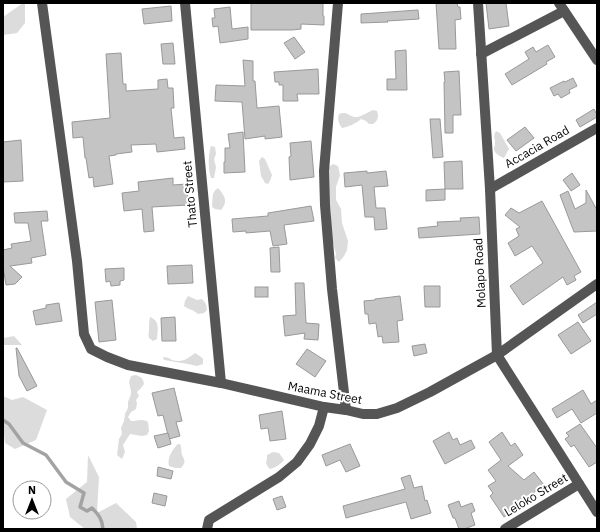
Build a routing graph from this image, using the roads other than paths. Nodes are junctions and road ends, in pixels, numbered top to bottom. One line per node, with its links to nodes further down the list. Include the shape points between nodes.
1 (42, 3): 12 (street, Maama Street, via 77,261 84,334 91,349 128,365)
2 (185, 3): 12 (street, Thato Street)
3 (338, 3): 14 (street, via 324,171 332,289)
4 (478, 3): 6 (street, Molapo Road)
5 (562, 7): 6 (street); 7 (street)
6 (481, 54): 9 (street, Molapo Road)
7 (597, 60)
8 (597, 128): 9 (street, Accacia Road)
9 (490, 189): 11 (street, Molapo Road)
10 (597, 284): 11 (street, Maama Street)
11 (497, 355): 14 (street, Maama Street, via 397,408 377,414); 15 (street)
12 (220, 383): 13 (street, Maama Street)
13 (324, 407): 14 (street, Maama Street); 17 (street, via 319,426 297,462 279,477)
14 (346, 410)
15 (580, 484): 16 (street); 18 (street, Leloko Street)
16 (597, 512)
17 (208, 524)
18 (505, 529)

